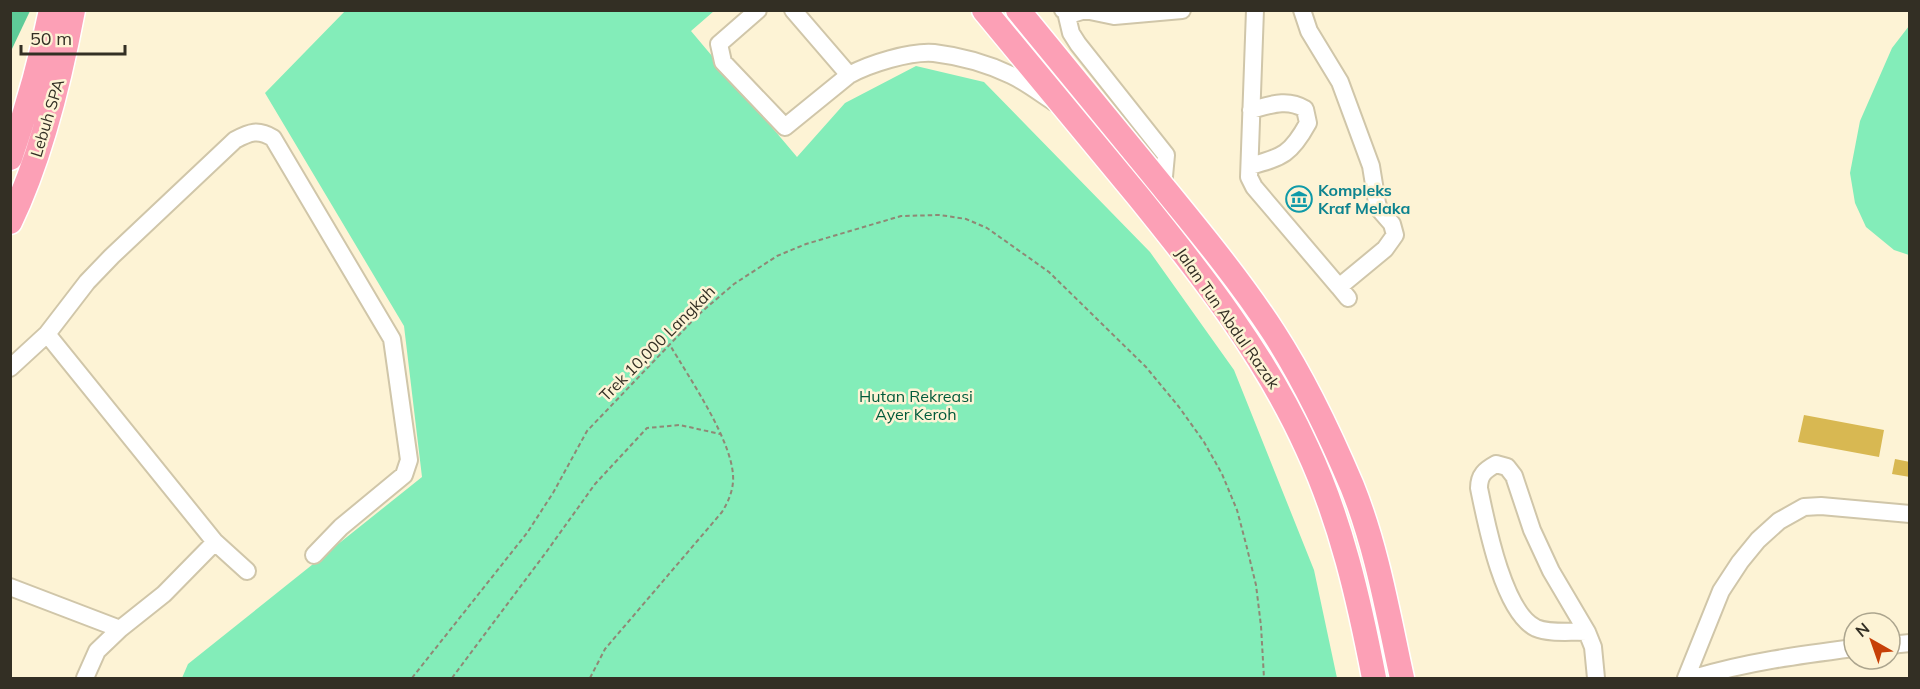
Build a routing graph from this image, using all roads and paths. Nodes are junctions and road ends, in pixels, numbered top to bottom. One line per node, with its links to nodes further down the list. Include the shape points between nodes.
1 (51, 10): 15 (highway, Lebuh SPA)
2 (73, 10): 18 (highway, Lebuh SPA, via 41,142)
3 (758, 10): 12 (street, via 719,44 723,62 786,127)
4 (793, 10): 12 (street)
5 (984, 10): 14 (highway, Jalan Tun Abdul Razak)
6 (1018, 10): 17 (highway, Jalan Tun Abdul Razak)
7 (1085, 10): 8 (street, via 1114,16); 11 (street, via 1072,14)
8 (1182, 10)
9 (1255, 10): 13 (street)
10 (1302, 10): 16 (street, via 1309,31 1340,82 1371,166 1379,209 1395,235 1343,292 1254,187 1249,177)
11 (1064, 11): 17 (street, via 1078,44 1167,155)
12 (849, 75): 14 (street, via 901,57 932,53 1011,75)
13 (1251, 110): 16 (street); 16 (street, via 1293,103 1305,109 1308,123 1290,150)
14 (1068, 111): 37 (highway, Jalan Tun Abdul Razak, via 1198,270 1278,390 1308,449 1338,528)
15 (10, 158)
16 (1250, 166)
17 (1163, 187): 38 (highway, Jalan Tun Abdul Razak, via 1248,294 1322,421 1368,531)
18 (10, 222)
19 (47, 334): 21 (street); 24 (street); 25 (street, via 106,262 235,140 262,131 273,138 392,339 409,460 404,474)
20 (670, 345): 22 (path); 33 (path, Trek 10,000 Langkah, via 587,431 527,533); 36 (path, Trek 10,000 Langkah, via 734,284 777,256 806,244 901,216 940,215 966,219 987,228 1049,272 1100,321 1146,367 1204,442 1237,510 1246,544 1256,585)
21 (10, 368)
22 (721, 434): 34 (path, via 680,425 646,428 595,484); 35 (path, via 732,465 733,482 722,512 604,649)
23 (1910, 514): 40 (street, via 1821,506 1804,507 1779,521 1740,562 1722,591)
24 (214, 542): 26 (street); 28 (street, via 164,594)
25 (314, 555)
26 (247, 571)
27 (10, 587): 28 (street)
28 (120, 629): 32 (street, via 97,651)
29 (1587, 632): 29 (street, via 1551,572 1514,476 1507,467 1496,464 1485,470 1479,488 1491,544 1518,610 1536,627); 39 (street, via 1593,647)
30 (1842, 650): 31 (street, via 1792,656)
31 (1724, 674): 41 (street)
32 (85, 678)
33 (412, 678)
34 (452, 678)
35 (590, 678)
36 (1264, 678)
37 (1374, 678)
38 (1402, 678)
39 (1596, 678)
40 (1686, 678)
41 (1694, 678)

